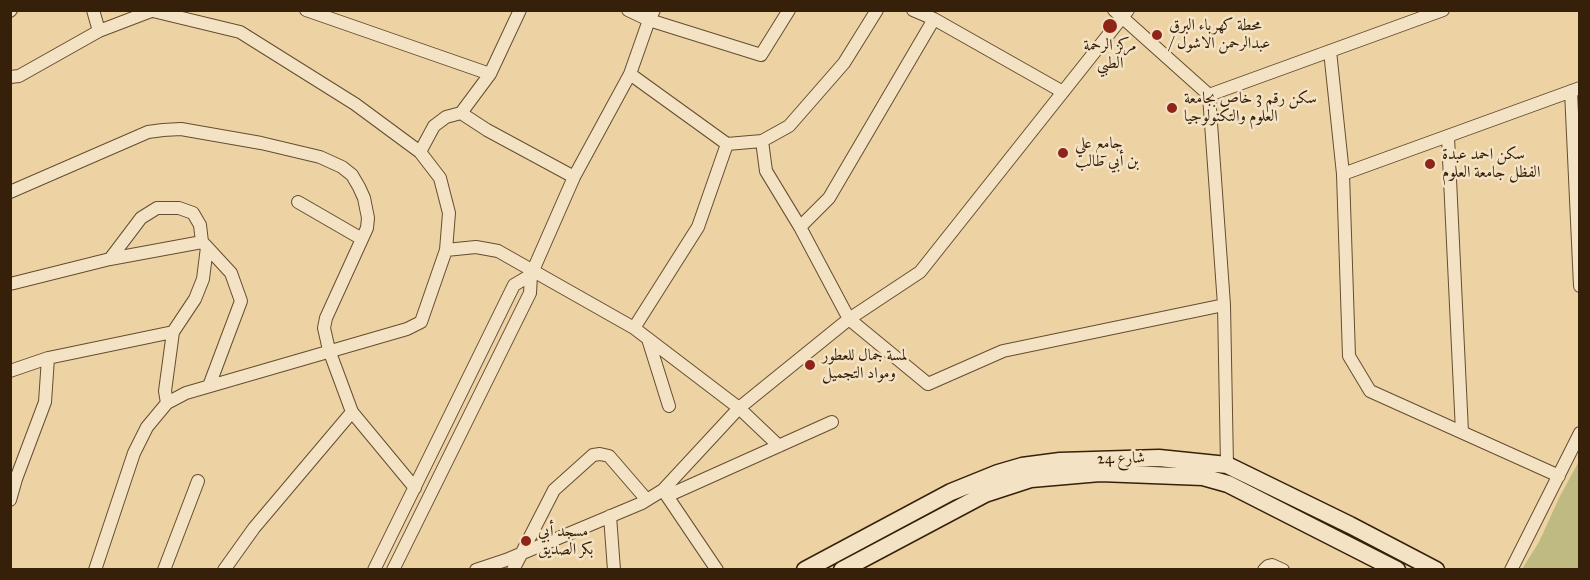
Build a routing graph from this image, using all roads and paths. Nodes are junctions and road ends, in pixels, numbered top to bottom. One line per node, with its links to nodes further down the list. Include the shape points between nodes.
1 (93, 10): 13 (street)
2 (306, 10): 15 (street)
3 (520, 10): 15 (street)
4 (628, 10): 11 (street)
5 (789, 10): 11 (street, via 761,55)
6 (877, 10): 23 (street, via 844,63 789,126)
7 (913, 10): 12 (street)
8 (1443, 10): 14 (street)
9 (154, 11): 13 (street); 25 (street, via 240,32 355,104)
10 (1121, 13): 19 (street); 20 (street)
11 (652, 15): 16 (street)
12 (934, 20): 19 (street); 31 (street, via 830,198)
13 (99, 31): 17 (street, via 19,76)
14 (1330, 51): 20 (street); 26 (street)
15 (490, 74): 21 (street)
16 (630, 74): 24 (street); 27 (street)
17 (10, 77)
18 (1575, 89): 22 (street); 29 (street)
19 (1063, 92): 41 (street, via 920,272)
20 (1209, 95): 40 (street)
21 (461, 113): 25 (street, via 434,126); 27 (street)
22 (1448, 136): 26 (street); 54 (street)
23 (762, 141): 24 (street); 31 (street, via 766,171)
24 (727, 144): 42 (street, via 698,227)
25 (420, 152): 34 (street, via 440,178 449,213)
26 (1343, 174): 54 (street, via 1349,356 1370,391)
27 (574, 177): 37 (street)
28 (10, 192): 32 (street, via 148,132 181,129 291,150 342,166 356,181 367,208 367,228)
29 (1577, 197): 36 (street)
30 (298, 202): 32 (street)
31 (800, 227): 41 (street)
32 (362, 239): 45 (street, via 326,318)
33 (205, 244): 35 (street); 35 (street, via 193,213 179,208 157,208 141,218); 43 (street, via 203,279); 48 (street, via 231,273 242,301)
34 (446, 250): 37 (street, via 488,248); 45 (street, via 421,322)
35 (110, 259): 38 (street)
36 (1579, 272): 39 (street)
37 (533, 273): 42 (street); 60 (street, via 514,285); 70 (street, via 530,293)
38 (10, 284)
39 (1580, 286)
40 (1224, 305): 41 (street, via 1003,351 928,384); 57 (street)
41 (849, 319): 51 (street)
42 (634, 328): 44 (street)
43 (173, 332): 46 (street); 49 (street, via 165,391)
44 (648, 338): 50 (street); 51 (street)
45 (329, 350): 48 (street); 52 (street)
46 (48, 358): 47 (street); 62 (street, via 45,402)
47 (10, 371)
48 (209, 386): 49 (street)
49 (167, 404): 67 (street, via 147,428 134,453)
50 (669, 406)
51 (739, 408): 56 (street); 61 (street)
52 (352, 412): 60 (street); 66 (street, via 254,528)
53 (832, 422): 56 (street)
54 (1462, 432): 58 (street)
55 (1580, 433): 58 (street)
56 (779, 446): 61 (street)
57 (1227, 465): 75 (street, شارع 24, via 1159,458 1022,466 951,492); 80 (street, شارع 24)
58 (1559, 476): 81 (street)
59 (198, 481): 68 (street)
60 (415, 488): 69 (street)
61 (665, 493): 63 (street); 74 (street)
62 (10, 500)
63 (647, 500): 64 (street); 65 (street, via 609,456 593,455 554,490)
64 (609, 516): 65 (street); 73 (street)
65 (519, 555): 71 (street); 72 (street)
66 (228, 568)
67 (94, 570)
68 (164, 570)
69 (374, 570)
70 (393, 570)
71 (476, 570)
72 (513, 570)
73 (614, 570)
74 (717, 570)
75 (805, 570)
76 (842, 570): 79 (street, شارع 24, via 1010,484 1100,473 1203,477 1228,484)
77 (1264, 570): 78 (street, via 1272,565)
78 (1283, 570)
79 (1397, 570)
80 (1436, 570)
81 (1511, 570)

